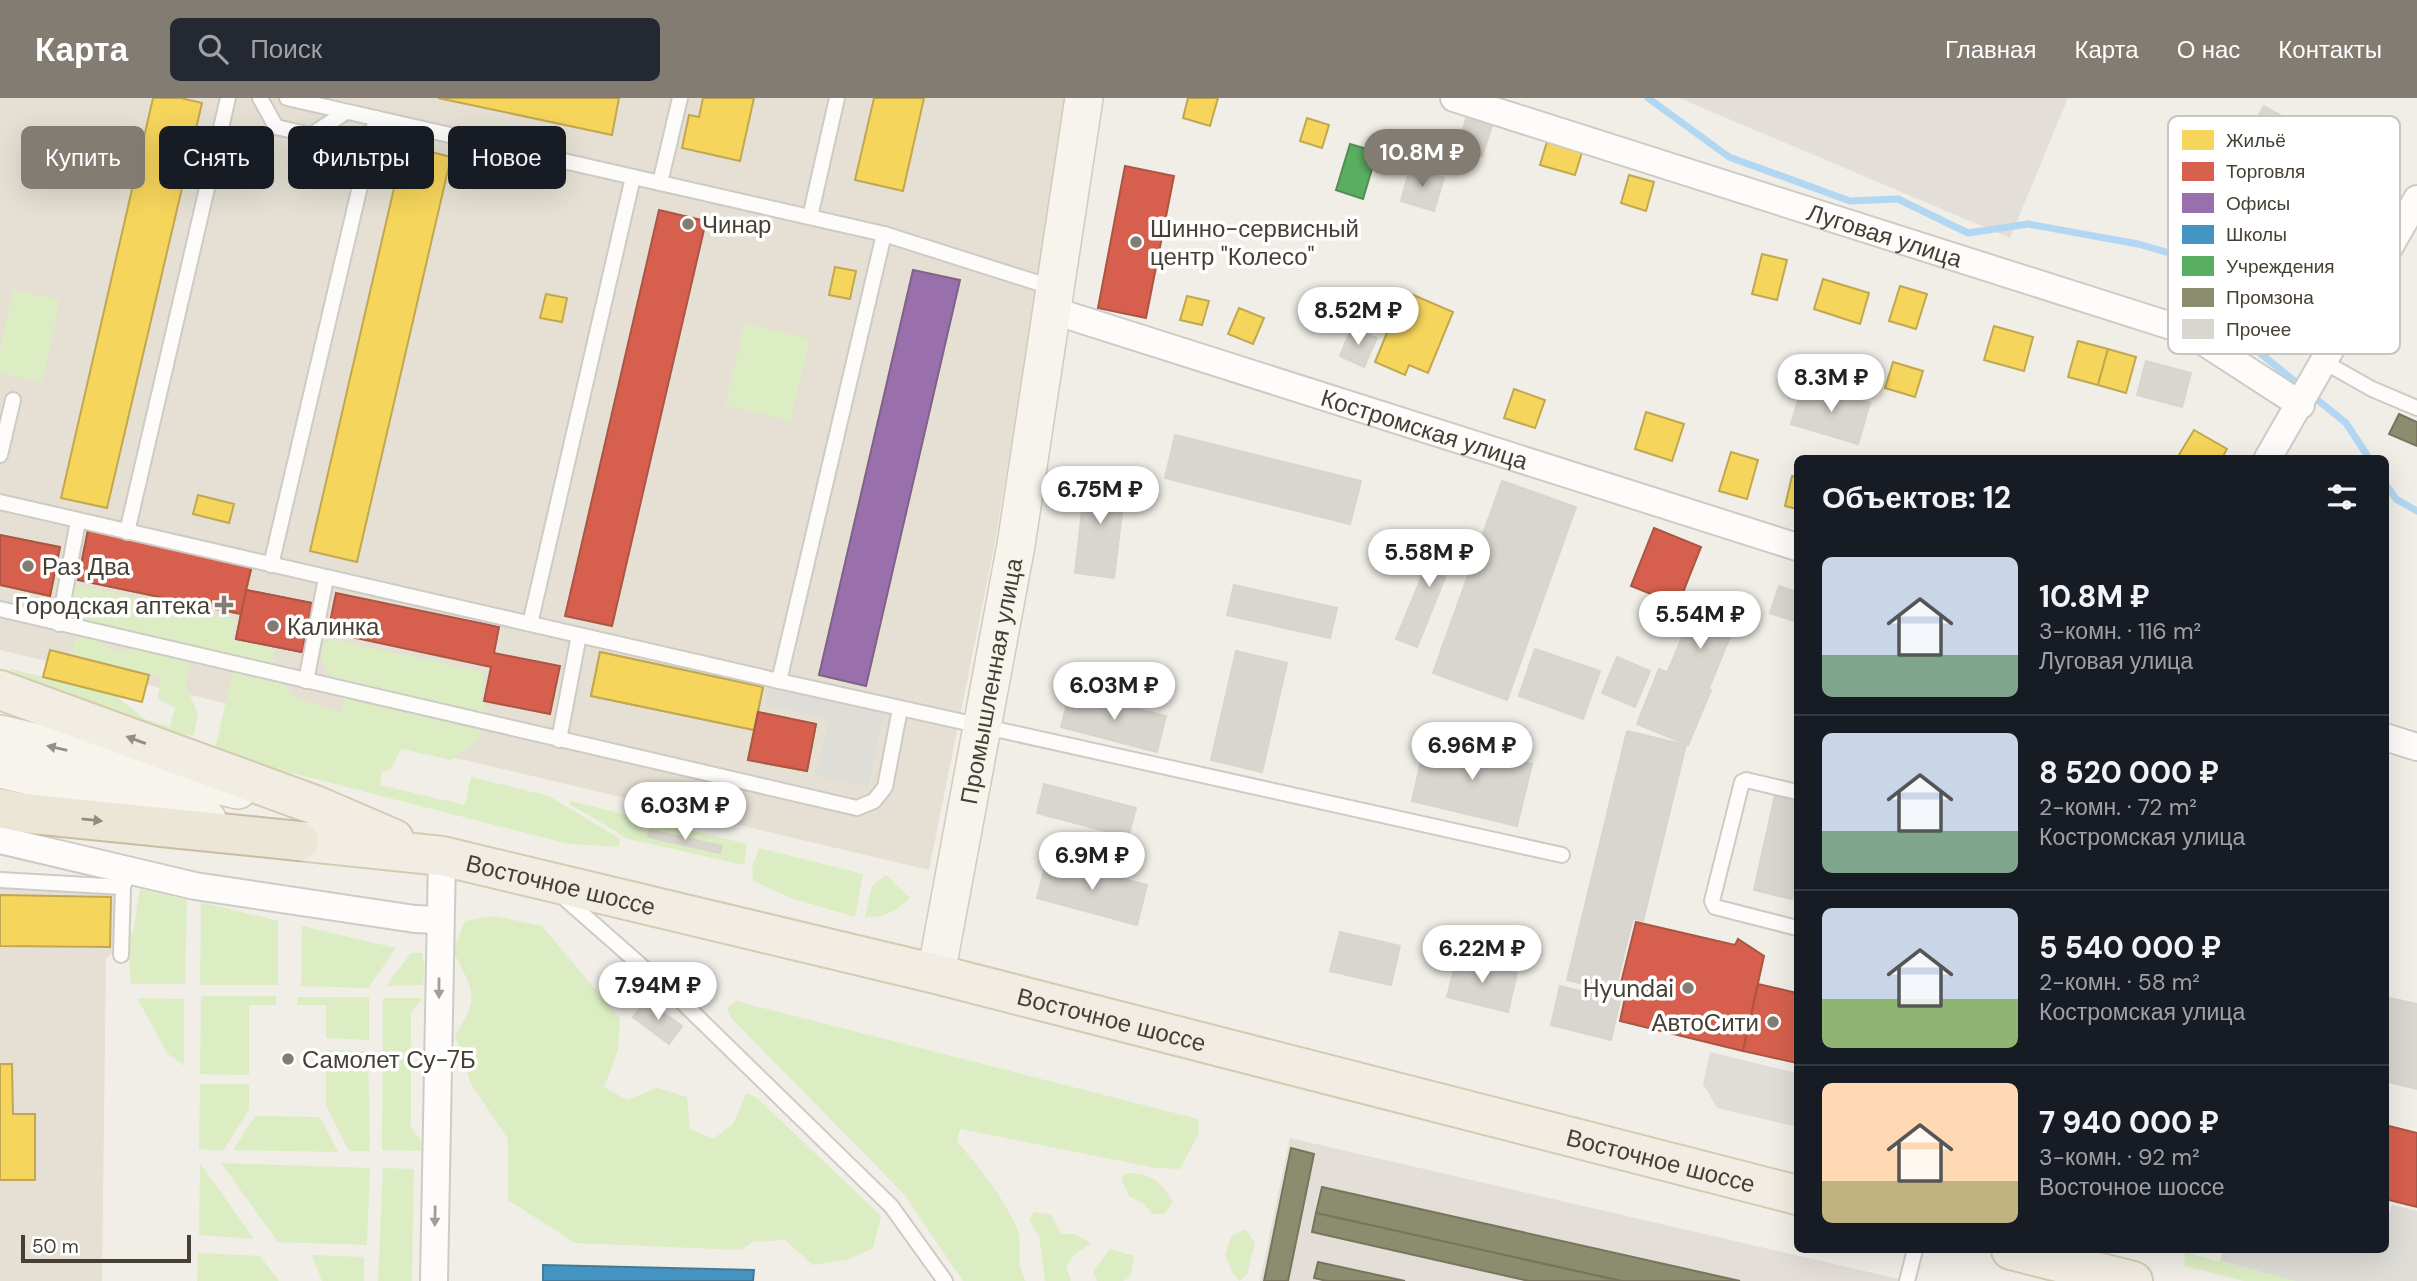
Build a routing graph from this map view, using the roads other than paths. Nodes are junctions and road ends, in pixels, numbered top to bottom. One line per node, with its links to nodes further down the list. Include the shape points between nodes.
1 (228, 98): 28 (lane)
2 (260, 98): 8 (lane, via 276,127 311,135)
3 (287, 98): 8 (lane)
4 (680, 98): 11 (lane)
5 (837, 98): 13 (lane)
6 (1084, 98): 16 (street, Промышленная улица)
7 (1454, 98): 17 (street, Луговая улица)
8 (346, 112): 9 (lane)
9 (376, 118): 10 (lane); 30 (lane)
10 (633, 177): 11 (lane); 34 (lane)
11 (660, 183): 13 (lane)
12 (2417, 199): 14 (street)
13 (810, 217): 15 (lane)
14 (2400, 230)
15 (884, 234): 16 (lane); 37 (lane)
16 (1052, 299): 29 (street, Костромская улица); 40 (street, Промышленная улица, via 1016,545)
17 (2168, 325)
18 (2223, 354): 22 (street, Луговая улица)
19 (2331, 354): 20 (street)
20 (2326, 363): 22 (street); 23 (lane)
21 (13, 400): 24 (lane)
22 (2301, 405): 25 (street)
23 (2417, 408)
24 (0, 455)
25 (2270, 455)
26 (0, 502): 27 (lane)
27 (78, 521): 28 (lane); 33 (lane)
28 (127, 532): 30 (lane)
29 (1794, 546)
30 (271, 565): 31 (lane)
31 (326, 578): 34 (lane); 36 (lane)
32 (0, 609): 33 (lane)
33 (60, 624): 36 (lane)
34 (530, 624): 35 (lane)
35 (579, 635): 37 (lane); 43 (lane)
36 (306, 681): 43 (lane)
37 (779, 681): 39 (lane)
38 (0, 690): 47 (main road, one-way to 38)
39 (900, 709): 40 (lane); 43 (lane, via 885,787 874,801 858,808)
40 (981, 727): 52 (lane); 59 (street, Промышленная улица)
41 (0, 734): 47 (street, one-way to 41)
42 (2389, 738): 44 (street)
43 (559, 740)
44 (2417, 747)
45 (0, 769): 50 (street)
46 (1794, 791): 57 (lane, via 1742,782 1712,901 1715,906)
47 (315, 805): 51 (main road)
48 (0, 808): 50 (highway, one-way to 50)
49 (0, 840): 53 (street)
50 (299, 841): 51 (main road)
51 (432, 854): 55 (main road, Восточное шоссе); 56 (street)
52 (1562, 855)
53 (125, 879): 54 (lane); 56 (street); 58 (lane)
54 (0, 880)
55 (545, 881): 59 (main road, Восточное шоссе); 64 (lane, via 679,999 891,1206)
56 (439, 920): 63 (street, one-way to 63)
57 (1794, 927)
58 (121, 955)
59 (936, 974): 60 (main road, Восточное шоссе)
60 (1794, 1194)
61 (1914, 1253): 65 (lane)
62 (2023, 1253): 66 (main road)
63 (434, 1281)
64 (945, 1281)
65 (1907, 1281)
66 (2133, 1281)

